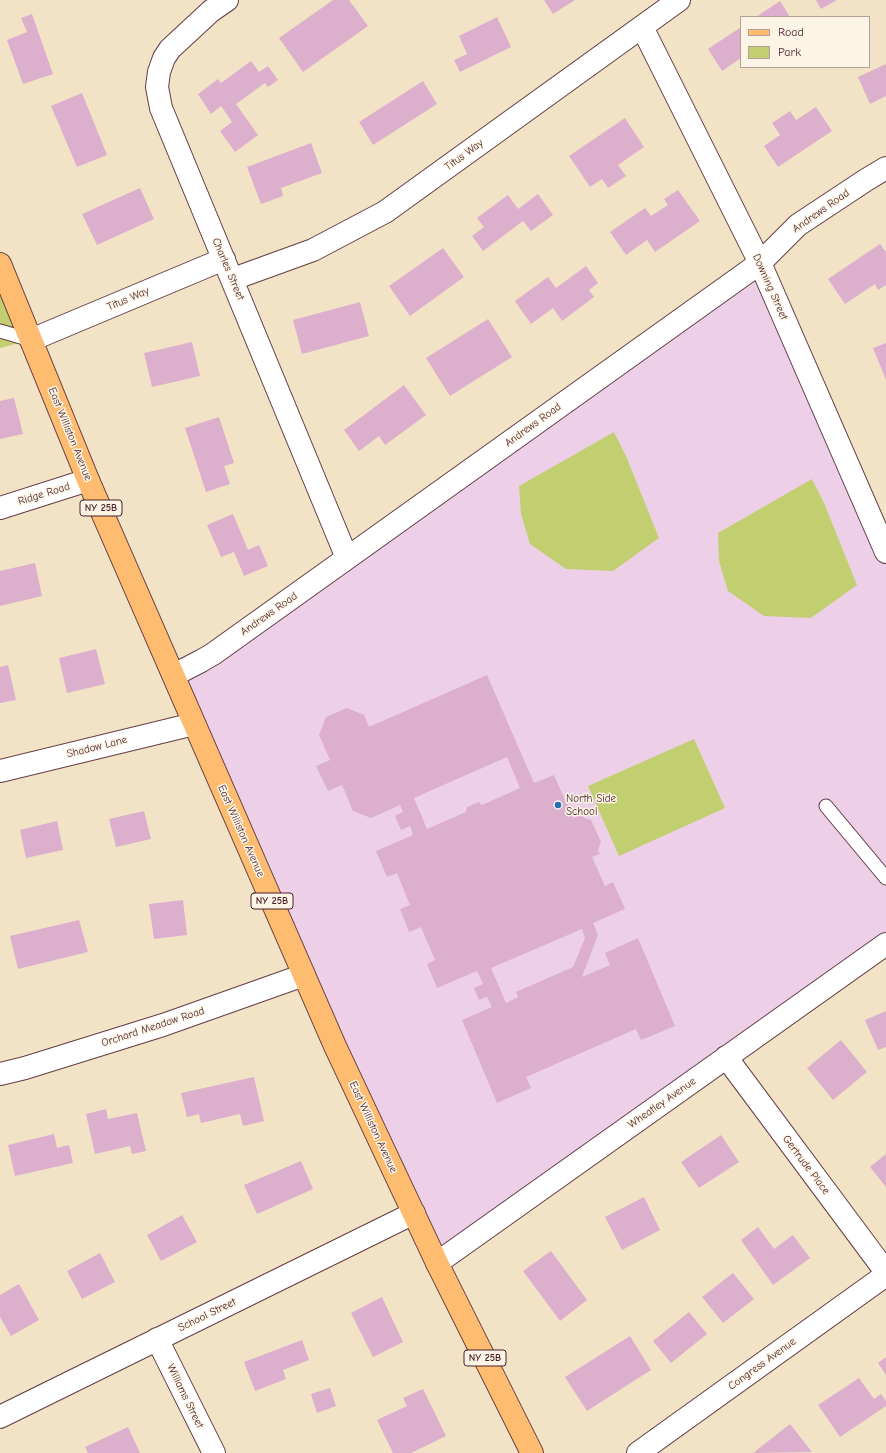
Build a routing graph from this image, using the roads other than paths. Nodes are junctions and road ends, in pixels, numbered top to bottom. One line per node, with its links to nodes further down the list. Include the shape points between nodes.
1 (227, 0): 5 (street, Charles Street, via 211,11 170,49 159,72 157,87 161,108)
2 (679, 0): 3 (street, Titus Way)
3 (642, 27): 6 (street, Downing Street); 8 (street, Titus Way, via 385,212 313,250)
4 (886, 168): 6 (street, Andrews Road, via 798,225)
5 (224, 259): 8 (street, Charles Street); 10 (street, Titus Way)
6 (760, 262): 13 (street, Downing Street); 14 (street, Andrews Road)
7 (0, 264): 10 (main road, East Williston Avenue / NY 25B)
8 (233, 279): 14 (street, Charles Street)
9 (0, 331): 10 (lane)
10 (31, 340): 11 (main road, East Williston Avenue / NY 25B)
11 (88, 480): 12 (street, Ridge Road); 15 (main road, East Williston Avenue / NY 25B)
12 (0, 508)
13 (886, 552)
14 (347, 558): 15 (street, Andrews Road, via 213,654)
15 (174, 675): 16 (main road, East Williston Avenue / NY 25B)
16 (194, 724): 17 (street, Shadow Lane); 21 (main road, East Williston Avenue / NY 25B)
17 (0, 771)
18 (826, 806): 19 (lane)
19 (886, 878)
20 (886, 944): 22 (street, Wheatley Avenue)
21 (304, 975): 23 (street, Orchard Meadow Road, via 163,1025); 24 (main road, East Williston Avenue / NY 25B)
22 (726, 1057): 25 (street, Wheatley Avenue); 26 (street, Gertrude Place)
23 (0, 1074)
24 (414, 1213): 25 (main road, East Williston Avenue / NY 25B); 27 (street, School Street)
25 (437, 1263): 30 (main road, East Williston Avenue / NY 25B)
26 (886, 1274): 31 (street, Congress Avenue)
27 (157, 1340): 28 (street, School Street); 29 (street, Williams Street)
28 (0, 1417)
29 (214, 1453)
30 (532, 1453)
31 (638, 1453)

